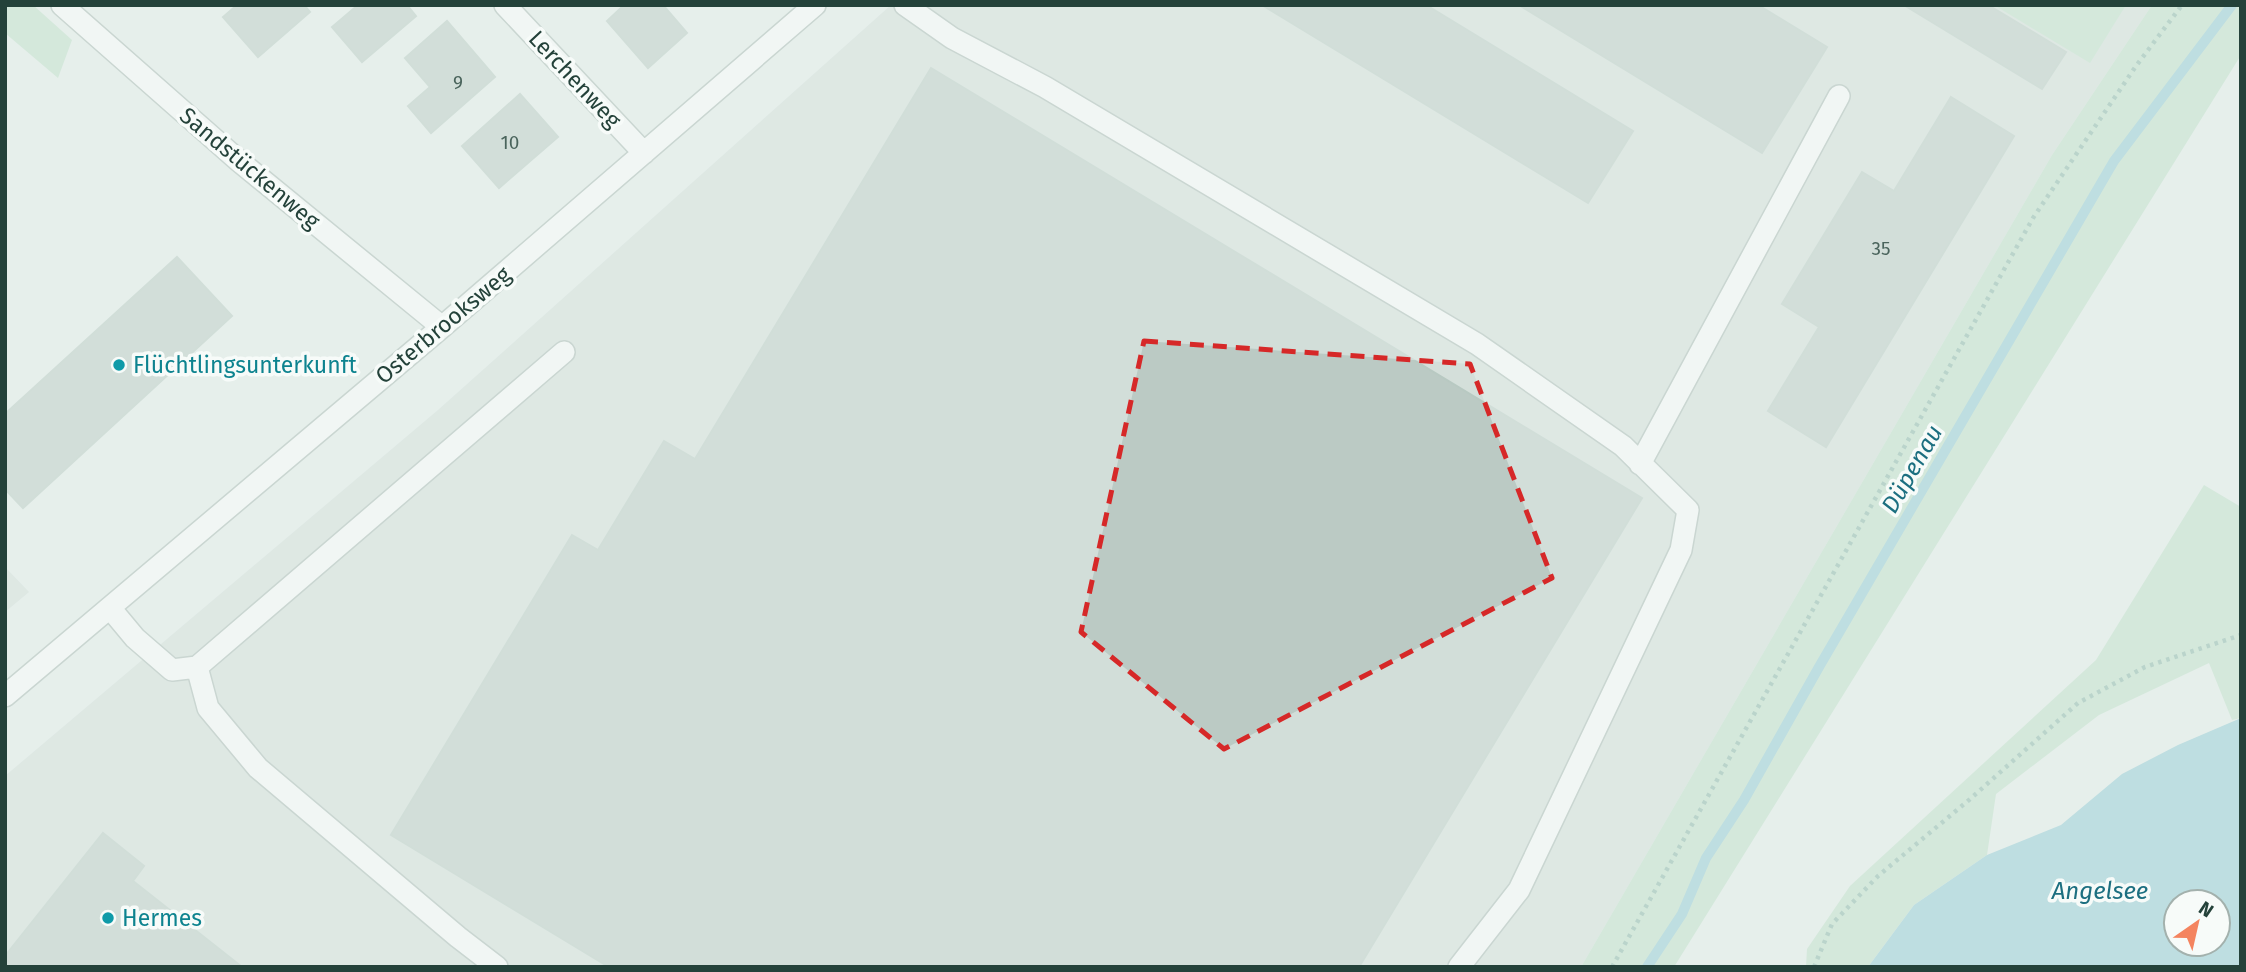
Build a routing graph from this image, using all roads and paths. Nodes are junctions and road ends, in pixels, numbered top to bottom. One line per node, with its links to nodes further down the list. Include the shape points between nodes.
1 (62, 5): 8 (street, Sandstückenweg, via 239,161)
2 (505, 5): 7 (street, Lerchenweg)
3 (815, 5): 7 (street, Osterbrooksweg)
4 (905, 5): 10 (street, via 952,38 1045,88 1477,344 1623,446)
5 (2182, 5): 17 (path, via 2033,218)
6 (1839, 96): 10 (street)
7 (644, 153): 8 (street, Osterbrooksweg)
8 (442, 327): 11 (street, Osterbrooksweg)
9 (564, 352): 13 (street)
10 (1640, 464): 16 (street, via 1688,510 1681,550 1518,890)
11 (110, 608): 13 (street, via 135,638 172,670); 14 (street, Osterbrooksweg)
12 (2241, 635): 18 (path, via 2145,667 2078,703 1878,876 1832,924)
13 (197, 667): 15 (street, via 208,709 258,768)
14 (5, 696)
15 (497, 967)
16 (1459, 967)
17 (1612, 967)
18 (1814, 967)

